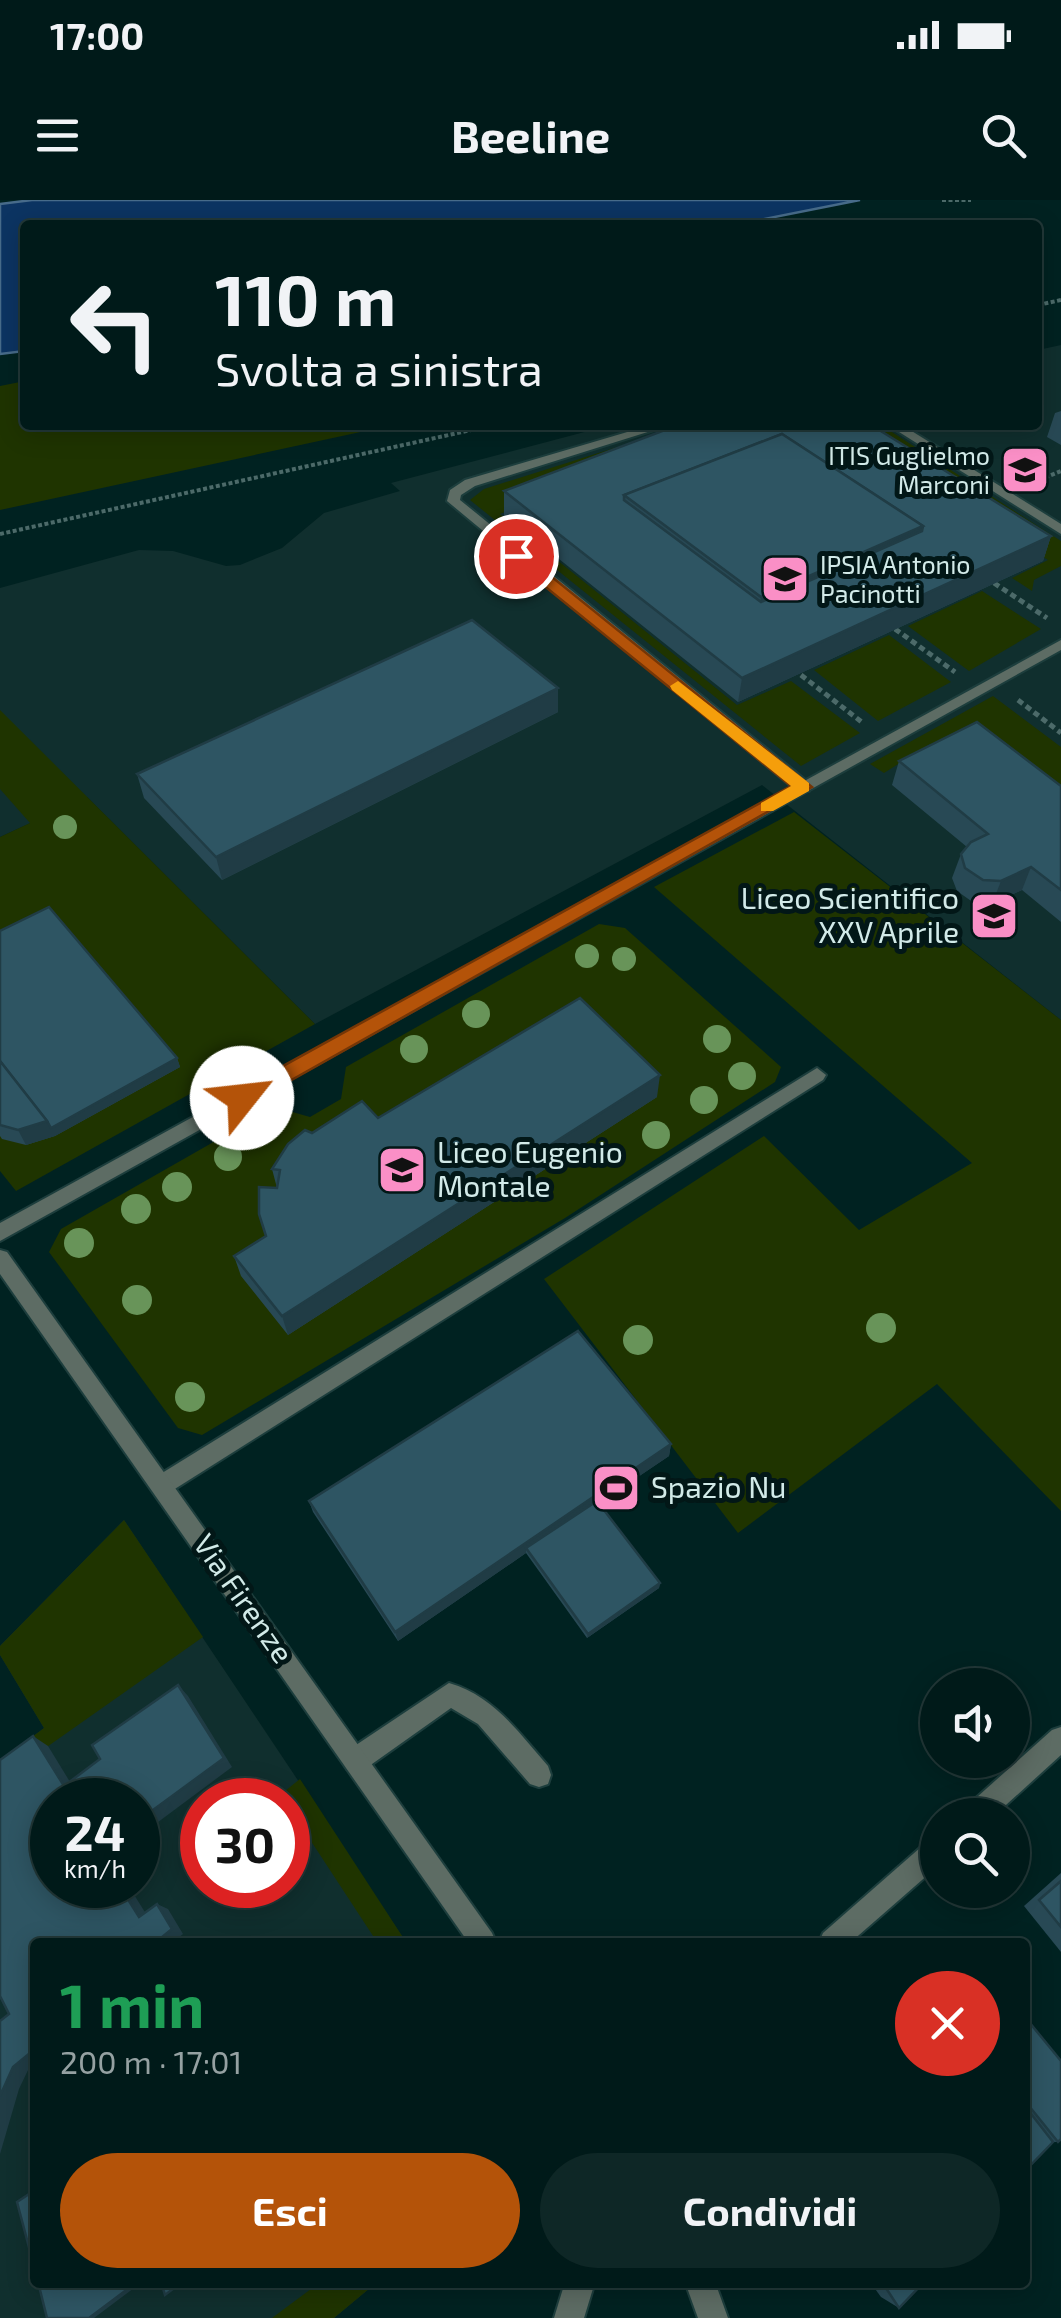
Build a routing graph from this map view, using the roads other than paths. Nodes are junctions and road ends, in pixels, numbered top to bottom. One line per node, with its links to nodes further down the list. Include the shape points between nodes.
1 (647, 430): 5 (street, via 470,483 453,500)
2 (902, 430): 3 (street)
3 (1061, 530)
4 (1061, 644): 5 (street)
5 (803, 787): 7 (street)
6 (817, 1075): 9 (street)
7 (0, 1232)
8 (0, 1258): 9 (street, Via Firenze)
9 (162, 1485): 11 (street, Via Firenze)
10 (1061, 1739): 13 (street)
11 (356, 1760): 12 (street, via 449,1695 479,1710); 15 (street, Via Firenze)
12 (539, 1774)
13 (995, 1798)
14 (920, 1865): 16 (street)
15 (480, 1938)
16 (837, 1938)
17 (578, 2288): 19 (street)
18 (702, 2288): 20 (street)
19 (569, 2318)
20 (713, 2318)

